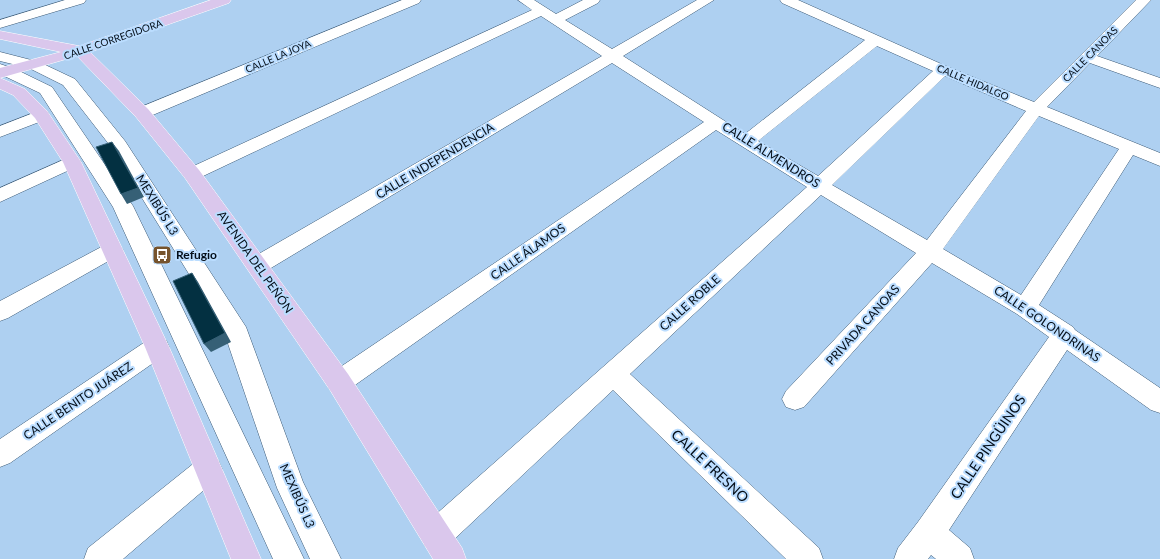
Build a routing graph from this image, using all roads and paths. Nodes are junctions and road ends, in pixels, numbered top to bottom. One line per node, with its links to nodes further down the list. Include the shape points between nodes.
1 (79, 0): 10 (street)
2 (224, 0): 13 (main road, CALLE CORREGIDORA)
3 (414, 0): 21 (street, CALLE LA JOYA)
4 (525, 0): 9 (street)
5 (593, 0): 9 (street)
6 (707, 0): 14 (street, CALLE INDEPENDENCIA)
7 (787, 0): 12 (street, CALLE HIDALGO)
8 (1144, 0): 15 (street, CALLE CANOAS)
9 (549, 14): 14 (street); 29 (street)
10 (0, 24)
11 (0, 34): 13 (main road)
12 (875, 40): 17 (street, CALLE HIDALGO); 25 (street)
13 (80, 51): 16 (main road, CALLE CORREGIDORA); 21 (main road, AVENIDA DEL PEÑÓN)
14 (612, 56): 23 (street, CALLE ALMENDROS); 34 (street, CALLE INDEPENDENCIA)
15 (1087, 57): 19 (street); 20 (street, CALLE CANOAS)
16 (34, 65): 18 (main road, CALLE CORREGIDORA); 50 (street, MEXIBÚS L3, via 69,82 116,141 234,327 291,488)
17 (943, 70): 20 (street, CALLE HIDALGO); 30 (street, CALLE ROBLE)
18 (2, 71): 22 (main road); 49 (street, via 46,90 122,206 206,379)
19 (1160, 83)
20 (1036, 109): 26 (street, CALLE HIDALGO); 33 (street)
21 (142, 113): 29 (main road, AVENIDA DEL PEÑÓN)
22 (41, 115): 24 (street); 28 (main road)
23 (716, 122): 25 (street, CALLE ALMENDROS); 40 (street, CALLE ÁLAMOS)
24 (0, 132)
25 (746, 142): 30 (street, CALLE ALMENDROS)
26 (1129, 148): 27 (street, CALLE HIDALGO); 35 (street)
27 (1160, 160)
28 (72, 162): 31 (street); 32 (main road)
29 (192, 174): 34 (main road, AVENIDA DEL PEÑÓN)
30 (819, 186): 33 (street, CALLE ALMENDROS); 39 (street, CALLE ROBLE)
31 (0, 196)
32 (112, 250): 36 (street); 38 (main road)
33 (931, 250): 35 (street, CALLE GOLONDRINAS); 41 (street, PRIVADA CANOAS)
34 (258, 265): 40 (main road, AVENIDA DEL PEÑÓN)
35 (1025, 308): 37 (street, CALLE GOLONDRINAS)
36 (0, 312)
37 (1065, 334): 42 (street, CALLE GOLONDRINAS); 45 (street, CALLE PINGÜINOS)
38 (157, 347): 43 (street, CALLE BENITO JUÁREZ); 44 (main road)
39 (612, 374): 46 (street, CALLE ROBLE); 52 (street, CALLE FRESNO)
40 (339, 382): 46 (main road, AVENIDA DEL PEÑÓN)
41 (795, 399)
42 (1160, 402)
43 (0, 454)
44 (208, 469): 47 (street); 48 (main road)
45 (930, 533): 53 (street, CALLE PINGÜINOS); 54 (street)
46 (436, 535): 51 (main road, AVENIDA DEL PEÑÓN)
47 (99, 559)
48 (246, 559)
49 (288, 559)
50 (326, 559)
51 (451, 559)
52 (808, 559)
53 (909, 559)
54 (959, 559)

